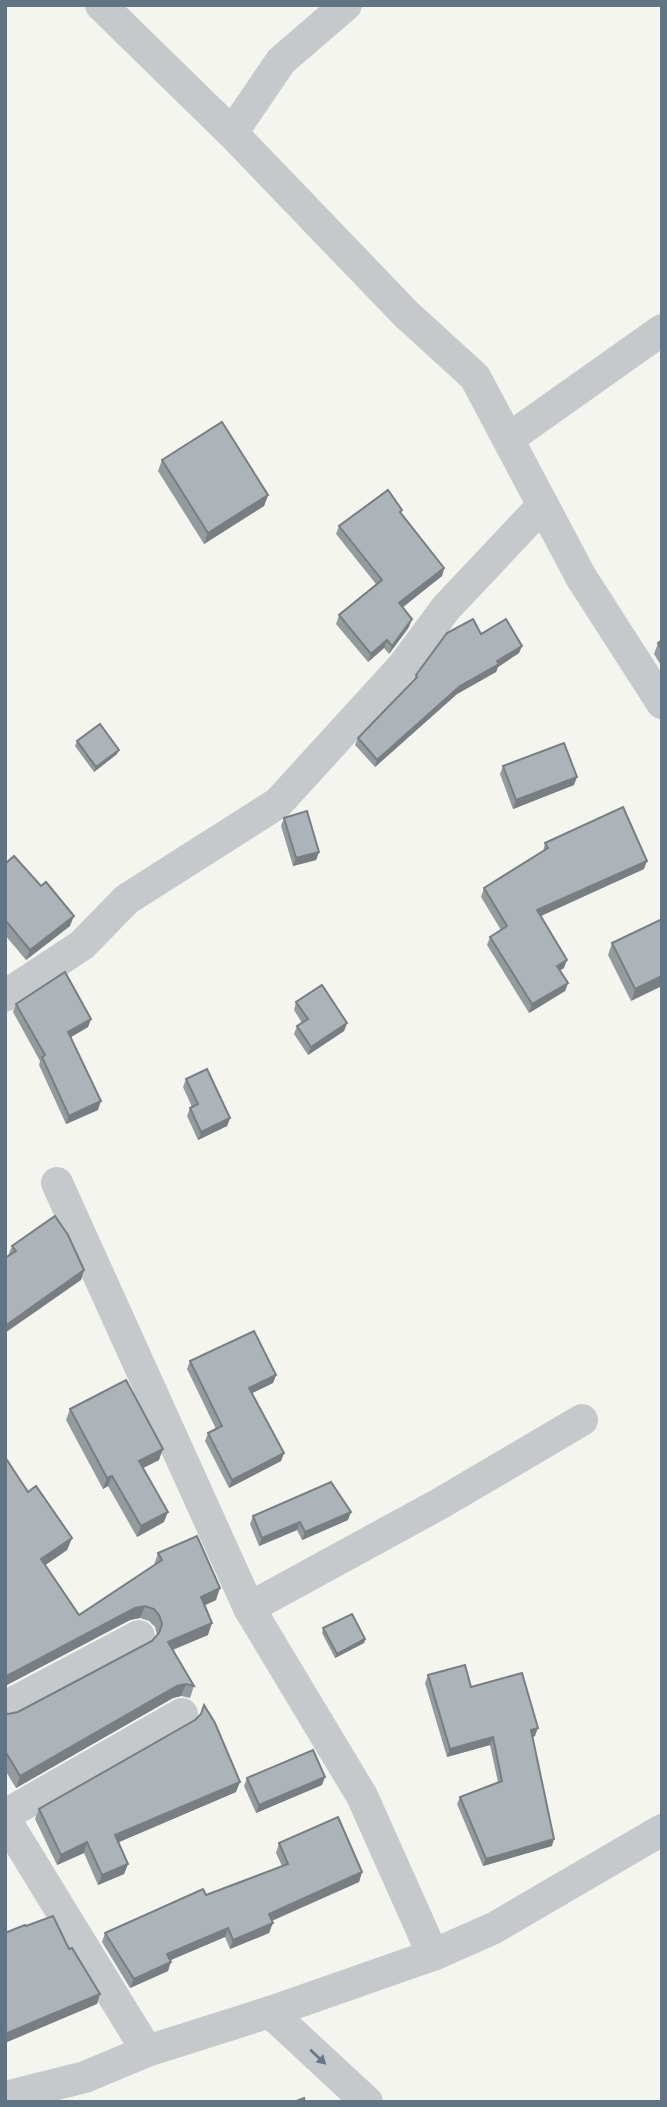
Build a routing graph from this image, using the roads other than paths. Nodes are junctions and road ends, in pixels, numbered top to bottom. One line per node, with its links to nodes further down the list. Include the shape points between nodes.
1 (101, 5): 3 (street)
2 (346, 5): 3 (street, via 281,61)
3 (232, 133): 5 (street, via 406,314 475,377)
4 (662, 330): 5 (street)
5 (508, 439): 6 (street)
6 (543, 505): 7 (street, via 581,577); 8 (street, via 446,608 403,666 278,803 127,899 82,945)
7 (662, 703)
8 (5, 996)
9 (57, 1183): 11 (street)
10 (582, 1420): 11 (street)
11 (250, 1608): 17 (street, via 362,1796)
12 (139, 1636): 13 (street)
13 (5, 1707)
14 (182, 1714): 15 (street)
15 (5, 1817): 19 (street)
16 (662, 1830): 17 (street, via 494,1928)
17 (433, 1955): 18 (street)
18 (270, 2012): 19 (street); 22 (street, one-way to 22)
19 (147, 2051): 20 (street)
20 (89, 2090): 21 (street)
21 (5, 2097)
22 (367, 2102)

